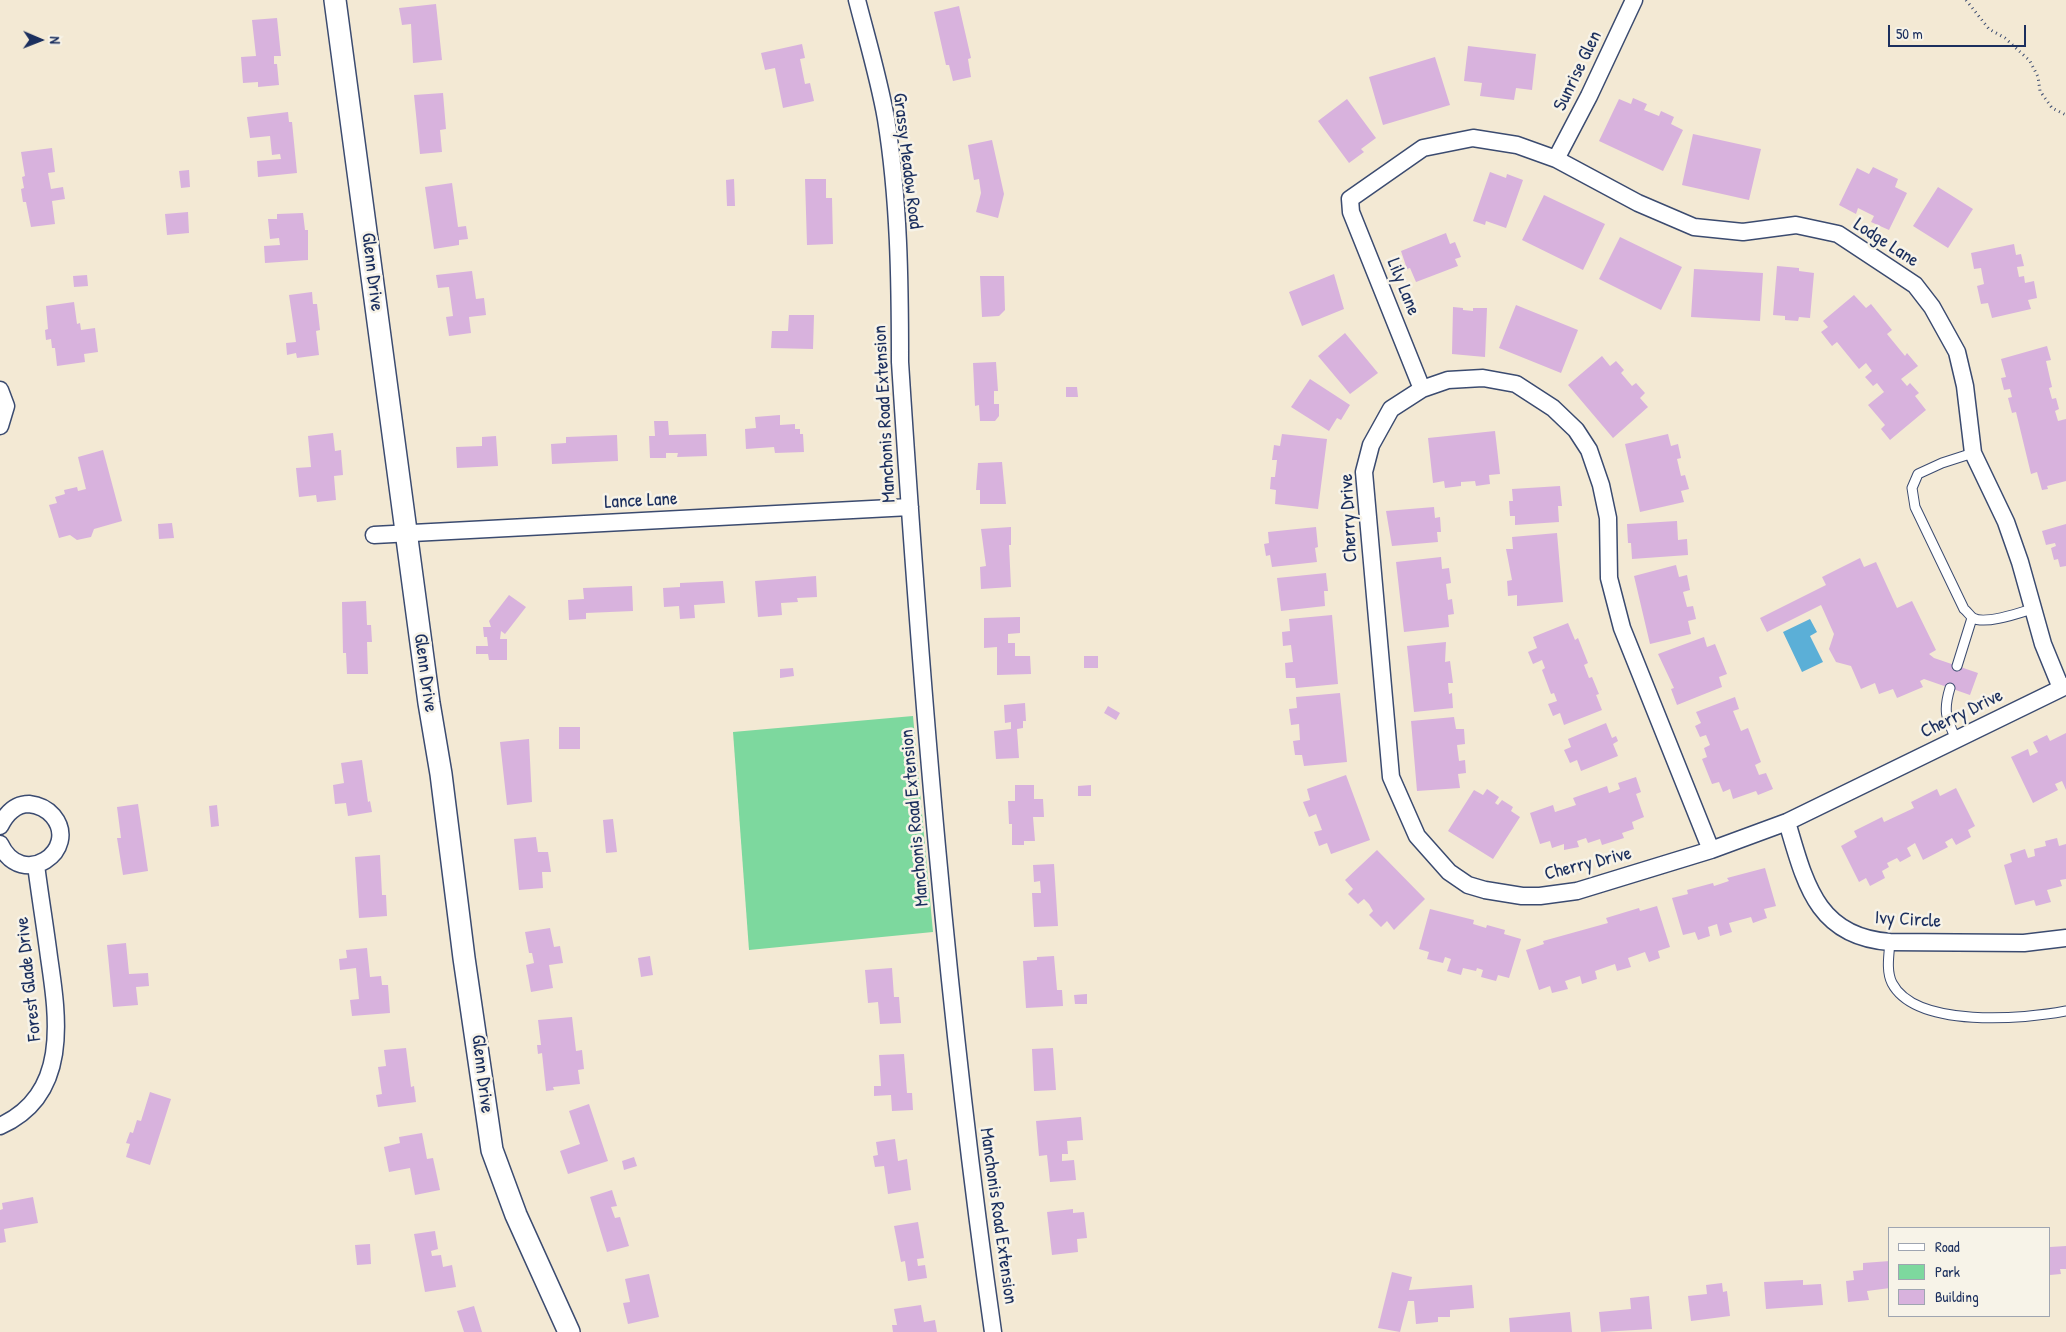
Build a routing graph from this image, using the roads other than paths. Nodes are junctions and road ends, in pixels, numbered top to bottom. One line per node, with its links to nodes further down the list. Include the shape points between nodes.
1 (335, 0): 12 (street, Glenn Drive)
2 (857, 0): 6 (street, Grassy Meadow Road, via 886,118)
3 (1634, 0): 4 (street, Sunrise Glen)
4 (1556, 159): 5 (street, Lodge Lane, via 1517,145 1473,138 1423,148); 10 (street, Lodge Lane, via 1638,203 1694,227 1743,232 1796,225 1838,234 1894,271 1915,286 1932,307 1957,352 1965,386)
5 (1350, 199): 7 (street, Lily Lane, via 1351,212)
6 (900, 299): 11 (street, Manchonis Road Extension, via 900,362)
7 (1422, 389): 23 (street, Cherry Drive, via 1448,380 1474,378 1516,384 1553,408 1576,430 1589,450 1608,518 1609,578 1622,628); 23 (street, Cherry Drive, via 1391,409 1371,445 1364,472 1390,777 1417,836 1449,872 1468,885 1522,896 1577,891)
8 (0, 390): 9 (street, via 6,406)
9 (0, 426)
10 (1973, 453): 14 (street, Lodge Lane, via 2006,522); 15 (lane, via 1918,474 1912,495 1964,609)
11 (910, 507): 12 (street, Lance Lane); 30 (street, Manchonis Road Extension, via 931,792 965,1126)
12 (406, 534): 13 (street, Lance Lane); 29 (street, Glenn Drive, via 492,1150 516,1215)
13 (374, 535)
14 (2032, 609): 15 (lane, via 2008,617); 17 (street, Lodge Lane, via 2043,644)
15 (1972, 618): 16 (lane)
16 (1957, 666)
17 (2063, 687): 19 (street, Cherry Drive)
18 (1950, 688): 19 (lane, via 1945,714)
19 (1956, 739): 20 (street, Cherry Drive)
20 (1787, 822): 23 (street, Cherry Drive); 26 (street, Ivy Circle, via 1808,890 1824,913 1854,934)
21 (0, 826): 24 (street, via 10,811 28,804 47,810 54,817 59,826 58,846 45,862)
22 (0, 844): 24 (street, via 18,864)
23 (1711, 850)
24 (36, 865): 28 (street, Forest Glade Drive, via 56,1004 57,1044 41,1090 22,1112)
25 (2066, 938): 26 (street, Ivy Circle, via 2024,942)
26 (1890, 942): 27 (lane, via 1888,963 1891,982 1903,996 1926,1008 1953,1015 2008,1018)
27 (2066, 1010)
28 (0, 1126)
29 (569, 1332)
30 (993, 1332)

